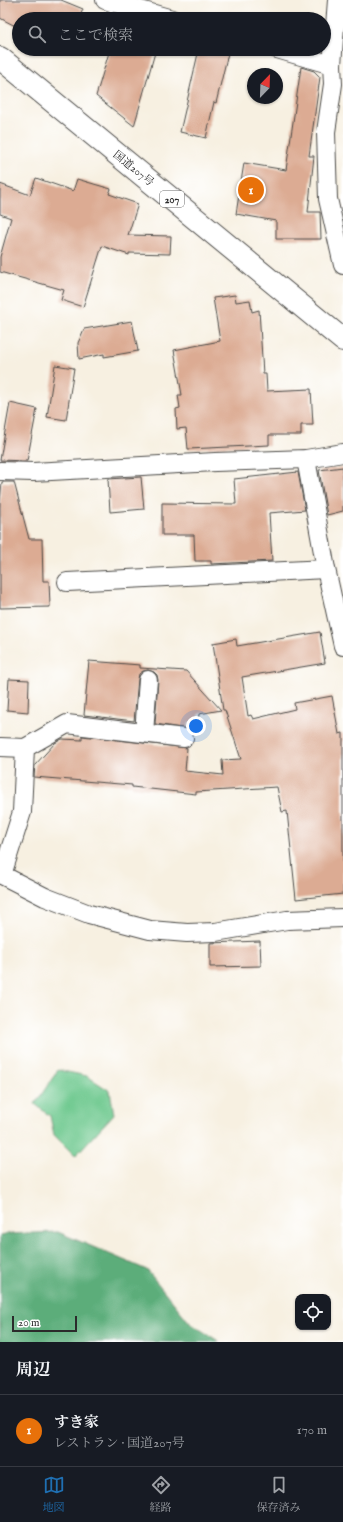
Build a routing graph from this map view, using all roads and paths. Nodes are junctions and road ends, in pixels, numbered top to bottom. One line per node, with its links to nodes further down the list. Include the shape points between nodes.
1 (105, 0): 3 (street)
2 (337, 0): 6 (street)
3 (147, 12)
4 (301, 56): 6 (street)
5 (0, 58): 9 (highway, 国道207号 / 207)
6 (332, 65): 7 (street)
7 (338, 83): 8 (street, via 326,132 328,199)
8 (343, 265)
9 (343, 340)
10 (343, 453): 11 (street)
11 (306, 459): 12 (street, via 32,472); 13 (street)
12 (0, 471)
13 (326, 569): 14 (street); 15 (street)
14 (67, 582)
15 (343, 646)
16 (148, 680): 17 (street)
17 (144, 733): 18 (street); 20 (street, via 68,724)
18 (184, 738)
19 (0, 747): 20 (street)
20 (25, 748): 21 (street, via 22,812)
21 (1, 874): 22 (street, via 45,897 81,911 150,930 215,932 287,920)
22 (343, 918)

